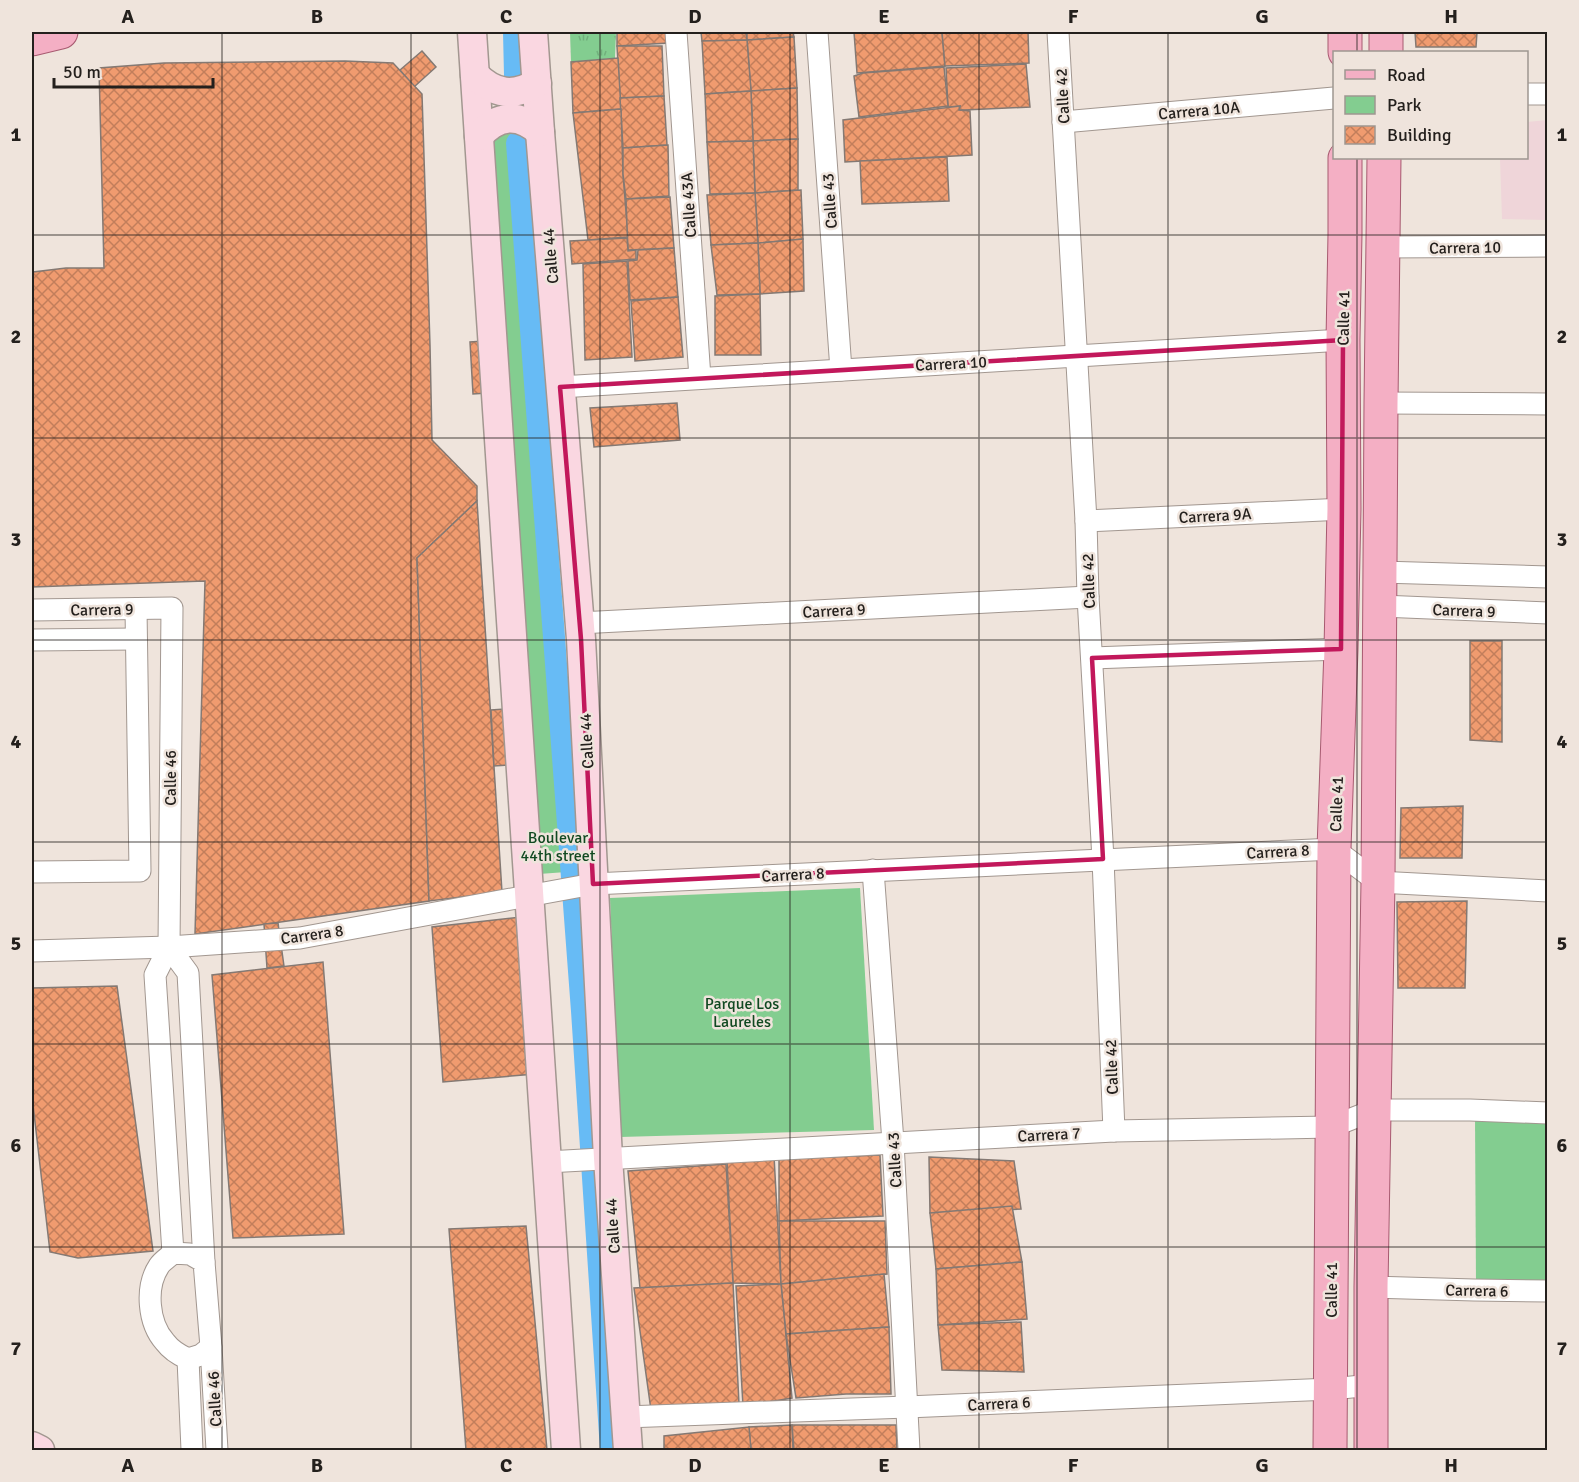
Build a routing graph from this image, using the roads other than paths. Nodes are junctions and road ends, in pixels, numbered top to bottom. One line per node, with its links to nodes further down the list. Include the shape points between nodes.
1 (61, 32): 9 (main road)
2 (472, 32): 12 (street)
3 (533, 32): 13 (street, Calle 44)
4 (676, 32): 27 (street, Calle 43A)
5 (817, 32): 26 (street, Calle 43)
6 (1058, 32): 17 (street, Calle 42)
7 (1345, 32): 10 (main road)
8 (1386, 32): 11 (main road)
9 (32, 39)
10 (1345, 51)
11 (1386, 51)
12 (475, 75): 13 (street, via 483,83 505,92); 19 (street)
13 (537, 83): 18 (street, Calle 44)
14 (1528, 94): 15 (street)
15 (1548, 94)
16 (1333, 98): 17 (street, Carrera 10A)
17 (1063, 122): 25 (street, Calle 42)
18 (540, 132): 19 (street, via 514,118 494,122); 28 (street, Calle 44)
19 (479, 136): 53 (street)
20 (1345, 159): 24 (main road, Calle 41)
21 (1384, 159): 23 (main road)
22 (1548, 246): 23 (street, Carrera 10)
23 (1382, 247): 29 (main road)
24 (1343, 340): 25 (street, Carrera 10); 31 (main road, Calle 41)
25 (1076, 356): 26 (street, Carrera 10); 32 (street, Calle 42)
26 (841, 370): 27 (street, Carrera 10)
27 (700, 378): 28 (street, Carrera 10)
28 (560, 387): 41 (street, Calle 44)
29 (1381, 403): 30 (street); 33 (main road)
30 (1548, 404)
31 (1344, 509): 32 (street, Carrera 9A); 44 (main road, Calle 41)
32 (1086, 521): 35 (street, Calle 42)
33 (1381, 572): 34 (street); 36 (main road)
34 (1548, 577)
35 (1088, 597): 41 (street, Carrera 9); 45 (street, Calle 42)
36 (1381, 606): 40 (street, Carrera 9); 50 (main road)
37 (172, 608): 38 (street, Carrera 9); 54 (street, Calle 46)
38 (136, 609): 39 (street, Carrera 9); 42 (street)
39 (32, 610)
40 (1548, 614)
41 (579, 623): 51 (street, Calle 44)
42 (136, 639): 43 (street, Carrera 9); 49 (street, via 140,871)
43 (32, 640)
44 (1341, 649): 45 (street); 46 (main road, Calle 41)
45 (1092, 658): 47 (street, Calle 42)
46 (1334, 849): 47 (street, Carrera 8); 50 (street, Carrera 8); 58 (main road, Calle 41)
47 (1103, 859): 48 (street, Carrera 8); 59 (street, Calle 42)
48 (873, 870): 51 (street, Carrera 8); 60 (street, Calle 43)
49 (32, 872)
50 (1378, 882): 52 (street); 56 (main road)
51 (586, 885): 53 (street, Carrera 8); 61 (street, Calle 44)
52 (1548, 891)
53 (535, 894): 54 (street, Carrera 8, via 300,938); 62 (street)
54 (169, 947): 55 (street, Carrera 8); 63 (street, Calle 46, via 155,975); 64 (street, via 188,973)
55 (32, 951)
56 (1374, 1110): 57 (street, Carrera 7); 58 (street, Carrera 7); 65 (main road)
57 (1548, 1113)
58 (1331, 1127): 59 (street, Carrera 7); 70 (main road, Calle 41)
59 (1114, 1131): 60 (street, Carrera 7)
60 (893, 1142): 61 (street, Carrera 7); 71 (street, Calle 43)
61 (602, 1158): 62 (street, Carrera 7); 72 (street, Calle 44)
62 (555, 1162): 77 (street)
63 (173, 1253): 64 (street, via 190,1254); 68 (street, via 160,1264 149,1297 152,1318 163,1340)
64 (204, 1262): 67 (street, Calle 46)
65 (1371, 1287): 66 (street, Carrera 6); 69 (main road)
66 (1548, 1291)
67 (211, 1347): 68 (street); 76 (street, Calle 46)
68 (188, 1359): 75 (street, Calle 46)
69 (1372, 1385): 70 (street, Carrera 6); 81 (main road)
70 (1331, 1389): 71 (street, Carrera 6); 80 (main road, Calle 41)
71 (907, 1407): 72 (street, Carrera 6); 79 (street, Calle 43)
72 (625, 1417): 78 (street, Calle 44)
73 (32, 1446): 74 (street)
74 (40, 1450)
75 (192, 1450)
76 (217, 1450)
77 (566, 1450)
78 (628, 1450)
79 (909, 1450)
80 (1330, 1450)
81 (1371, 1450)

